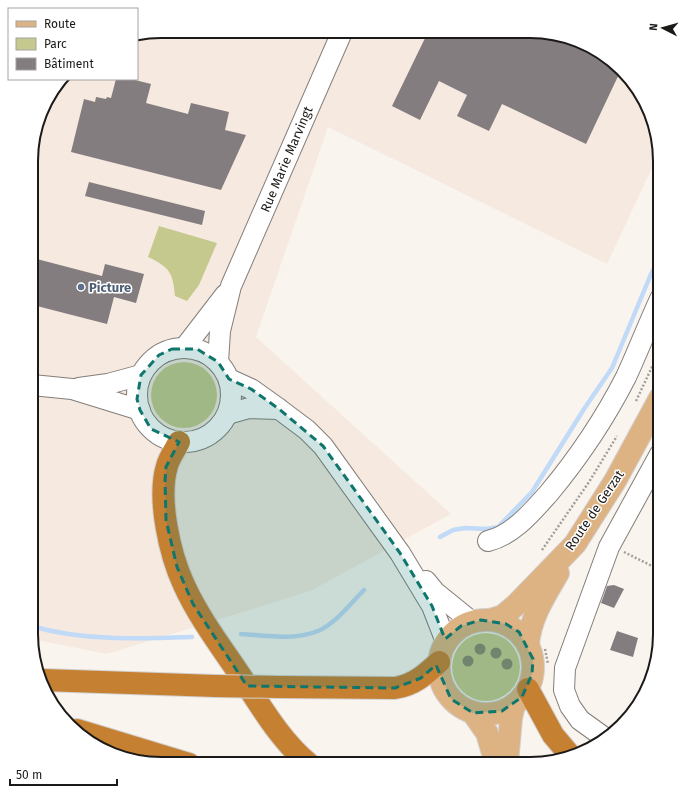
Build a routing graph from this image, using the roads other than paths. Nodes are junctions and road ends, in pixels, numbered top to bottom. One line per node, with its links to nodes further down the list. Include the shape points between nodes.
1 (339, 38): 2 (street, Rue Marie Marvingt)
2 (231, 286): 4 (street); 5 (street, via 220,331)
3 (653, 315): 16 (street, via 626,377 585,446 536,508 505,535)
4 (185, 347): 5 (street, via 209,354); 6 (street, via 159,355 149,363)
5 (218, 362): 7 (street)
6 (141, 375): 9 (street, via 108,384); 11 (street, via 137,399)
7 (229, 379): 10 (street, via 251,389); 13 (street, via 232,391)
8 (38, 386): 9 (street)
9 (72, 389): 11 (street)
10 (279, 409): 13 (street, via 249,408); 18 (street, via 323,446)
11 (140, 410): 14 (street, via 144,420 155,432)
12 (653, 411): 17 (main road, Route de Gerzat, via 615,481)
13 (228, 414): 14 (street, via 222,424 208,436 191,442)
14 (179, 442): 29 (highway, via 166,468 164,499 170,542 183,585 209,629 276,728)
15 (653, 467): 26 (street, via 609,547 565,668 564,690 570,706 580,720)
16 (488, 541)
17 (575, 544): 19 (main road, Route de Gerzat, via 503,616); 20 (main road, via 534,616 529,630)
18 (400, 553): 19 (street, via 435,592); 21 (street, via 432,606)
19 (481, 621): 20 (main road, via 506,624 519,632); 21 (main road, via 457,630)
20 (528, 645): 23 (main road, via 533,660 532,674)
21 (442, 652): 22 (highway, bridge, via 421,678 406,686 395,688 216,686); 24 (main road, via 439,675 444,688 451,699)
22 (47, 680)
23 (521, 697): 24 (main road, via 502,711 488,714); 27 (highway); 31 (main road, via 511,718)
24 (473, 713): 30 (main road, via 487,733)
25 (91, 734): 28 (highway)
26 (600, 735)
27 (567, 751)
28 (166, 757)
29 (301, 757)
30 (494, 757)
31 (507, 757)

